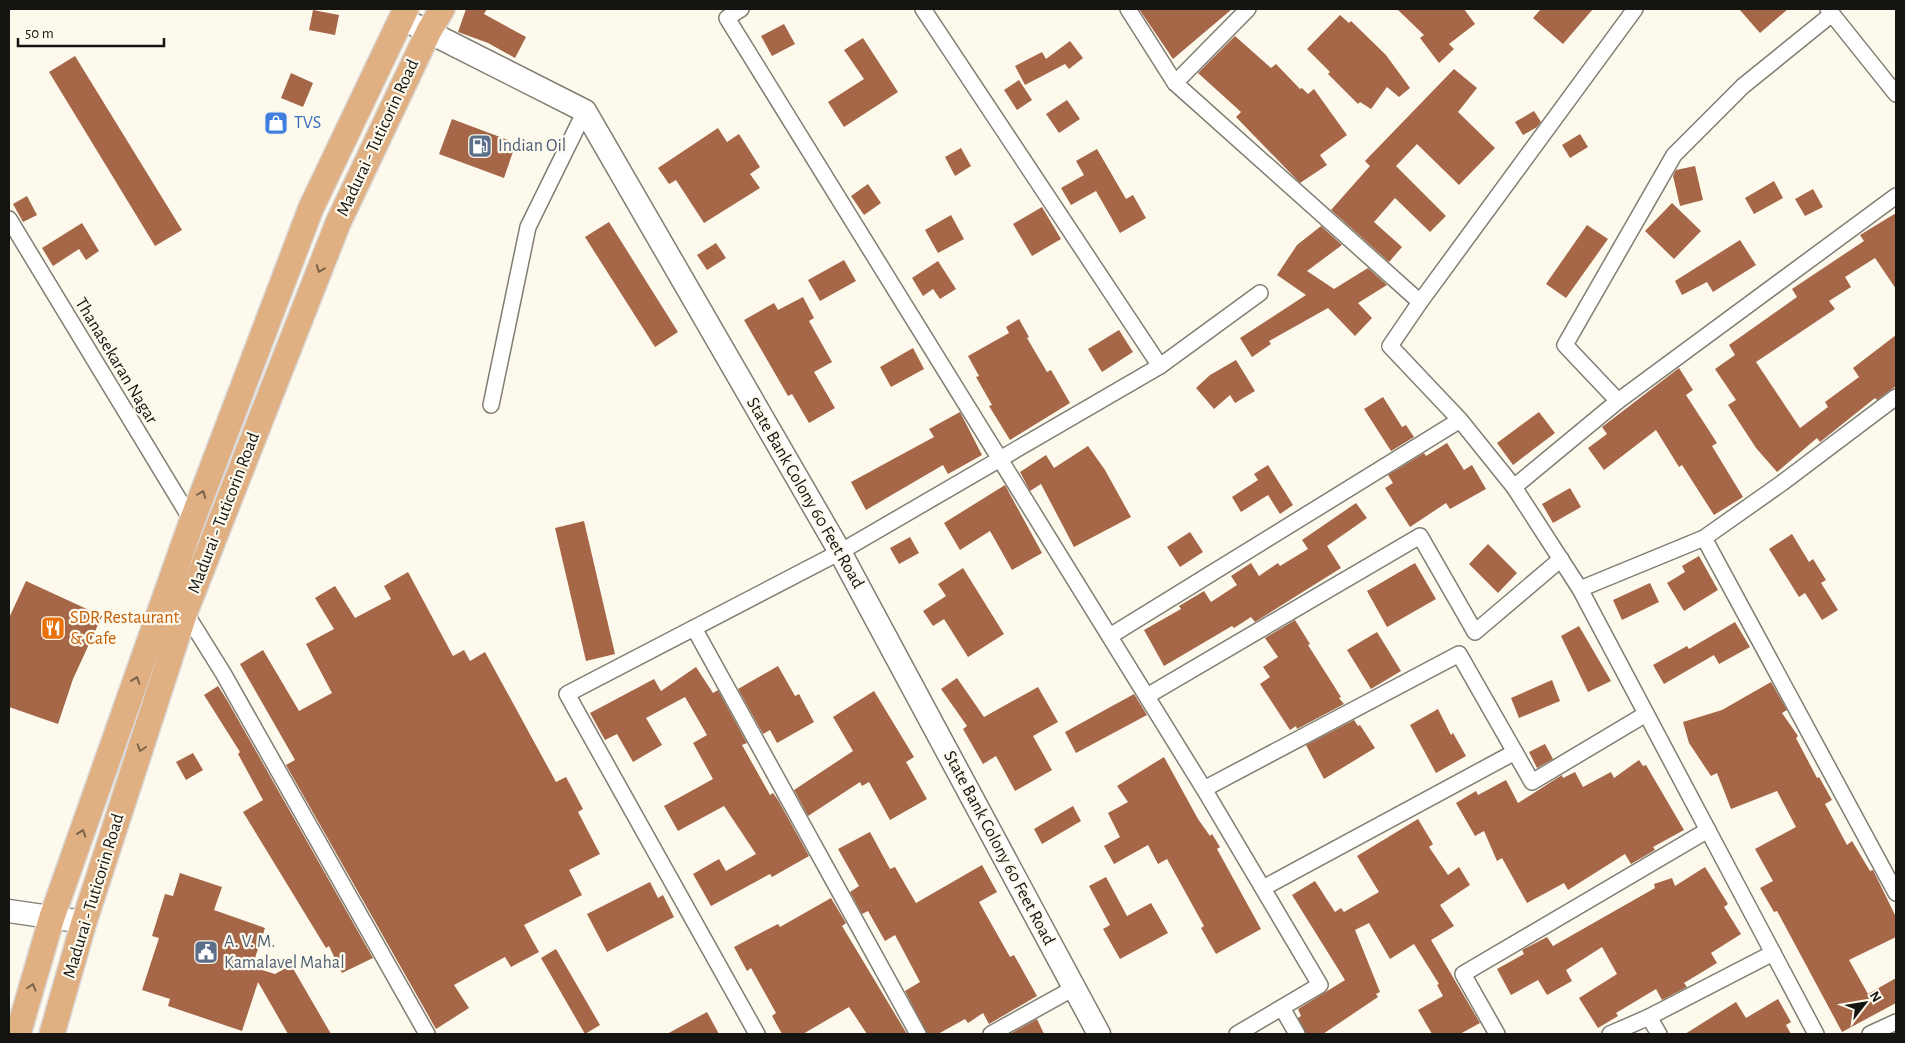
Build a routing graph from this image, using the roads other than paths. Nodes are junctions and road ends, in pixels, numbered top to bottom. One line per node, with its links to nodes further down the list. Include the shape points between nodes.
1 (442, 9): 9 (main road, Madurai - Tuticorin Road)
2 (741, 9): 22 (street, via 727,18)
3 (923, 9): 17 (street)
4 (1128, 9): 10 (street)
5 (1248, 9): 10 (street)
6 (1635, 9): 16 (street)
7 (1830, 11): 11 (street); 19 (street, via 1743,86 1674,155 1565,345)
8 (404, 14): 9 (street); 24 (main road, Madurai - Tuticorin Road, one-way to 8, via 311,208)
9 (429, 31): 12 (street); 29 (main road, Madurai - Tuticorin Road, one-way to 29, via 338,223)
10 (1175, 83): 16 (street)
11 (1896, 94)
12 (585, 111): 20 (street, via 528,227); 26 (street, State Bank Colony 60 Feet Road)
13 (1896, 196): 19 (street)
14 (9, 219): 24 (street, Thanasekaran Nagar)
15 (1260, 293): 17 (street)
16 (1420, 302): 21 (street, via 1390,346)
17 (1160, 366): 22 (street)
18 (1896, 397): 25 (street)
19 (1618, 401): 23 (street)
20 (491, 405)
21 (1460, 420): 23 (street); 32 (street)
22 (999, 458): 26 (street); 32 (street)
23 (1514, 487): 27 (street)
24 (192, 521): 42 (main road, Madurai - Tuticorin Road, one-way to 24)
25 (1704, 538): 28 (street); 40 (street)
26 (840, 552): 30 (street); 45 (street, State Bank Colony 60 Feet Road)
27 (1561, 559): 28 (street); 31 (street)
28 (1580, 589): 35 (street)
29 (185, 612): 43 (main road, Madurai - Tuticorin Road, one-way to 43); 51 (street, via 223,673)
30 (694, 628): 52 (street, via 567,694); 53 (street)
31 (1476, 632): 33 (street); 34 (street, via 1420,536)
32 (1110, 636): 34 (street)
33 (1459, 654): 36 (street); 37 (street)
34 (1147, 696): 37 (street)
35 (1646, 714): 36 (street, via 1532,782); 38 (street)
36 (1515, 752): 39 (street)
37 (1204, 789): 39 (street)
38 (1708, 830): 44 (street); 58 (street, via 1463,974)
39 (1263, 888): 46 (street, via 1320,985)
40 (1896, 893)
41 (9, 911): 42 (street)
42 (52, 917): 43 (street); 49 (main road, Madurai - Tuticorin Road, one-way to 42)
43 (84, 922): 50 (main road, Madurai - Tuticorin Road)
44 (1774, 953): 47 (street); 61 (street)
45 (1074, 988): 54 (street); 55 (street, State Bank Colony 60 Feet Road)
46 (1282, 1008): 56 (street); 57 (street)
47 (1649, 1017): 59 (street); 60 (street)
48 (1896, 1022): 62 (street)
49 (18, 1034)
50 (52, 1034)
51 (427, 1034)
52 (758, 1034)
53 (918, 1034)
54 (991, 1034)
55 (1099, 1034)
56 (1237, 1034)
57 (1296, 1034)
58 (1495, 1034)
59 (1610, 1034)
60 (1659, 1034)
61 (1816, 1034)
62 (1870, 1034)

